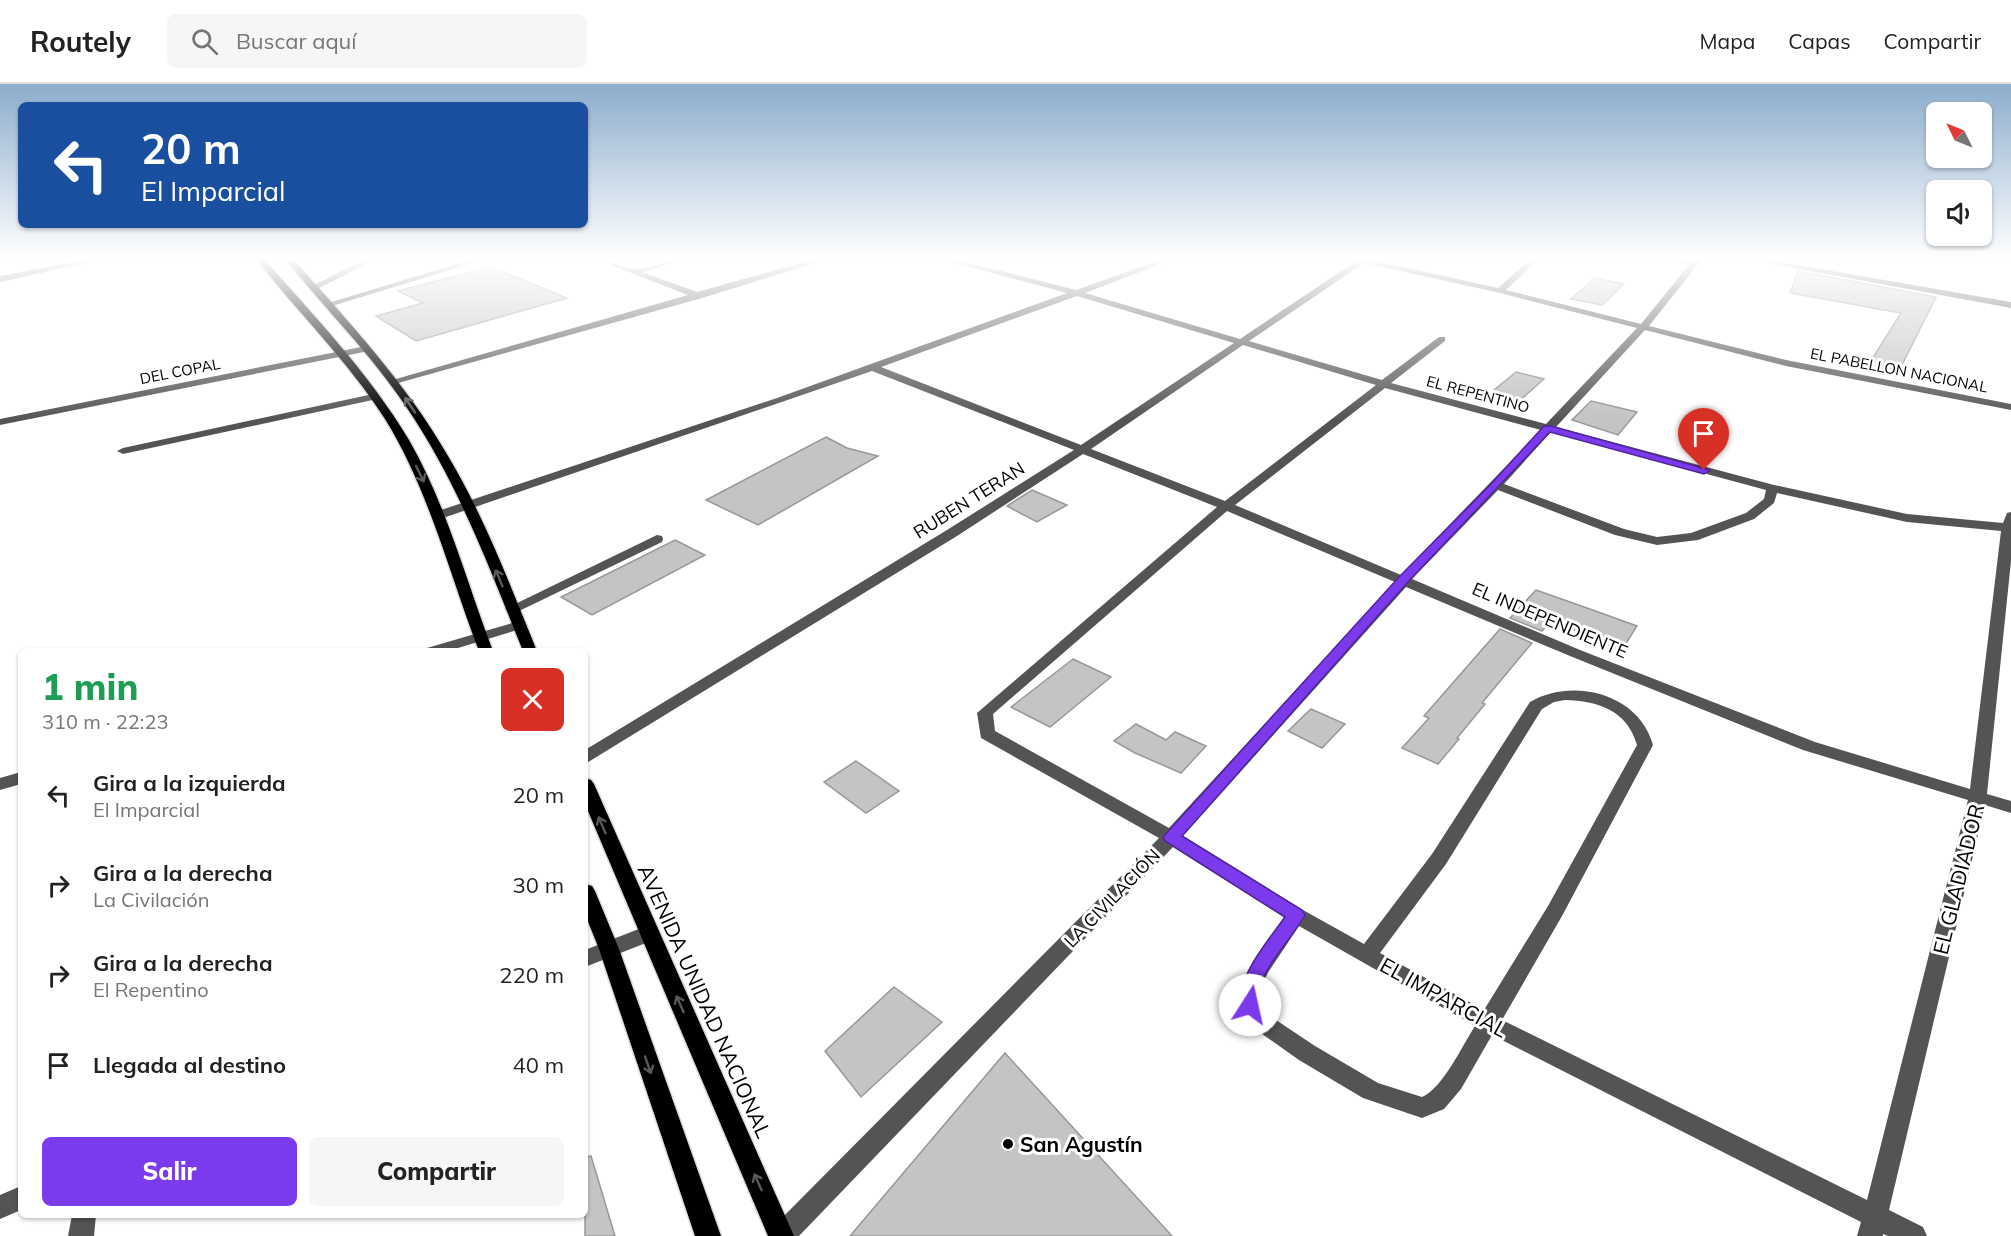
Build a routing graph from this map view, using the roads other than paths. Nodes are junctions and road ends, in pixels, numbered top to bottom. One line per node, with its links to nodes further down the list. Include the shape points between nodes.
1 (306, 313): 13 (main road)
2 (335, 313): 12 (main road)
3 (639, 313): 15 (street)
4 (1028, 313): 14 (street)
5 (1142, 313): 11 (street, EL REPENTINO)
6 (1282, 313): 11 (street, RUBEN TERAN)
7 (1584, 313): 9 (street, EL PABELLON NACIONAL)
8 (1654, 313): 9 (street, LA CIVILACIÓN)
9 (1642, 328): 18 (street, EL PABELLON NACIONAL, via 1868,380); 20 (street, LA CIVILACIÓN)
10 (1442, 339): 16 (street)
11 (1239, 342): 16 (street, EL REPENTINO); 21 (street, RUBEN TERAN)
12 (366, 349): 13 (street, DEL COPAL); 15 (main road)
13 (341, 354): 17 (main road); 19 (street, DEL COPAL)
14 (874, 368): 21 (street, EL INDEPENDIENTE); 25 (street)
15 (394, 381): 25 (main road, one-way to 15, via 460,485)
16 (1383, 384): 20 (street, EL REPENTINO); 26 (street)
17 (373, 397): 22 (street); 27 (main road, one-way to 27, via 404,441)
18 (2011, 407)
19 (0, 422)
20 (1547, 428): 23 (street, LA CIVILACIÓN); 24 (street, EL REPENTINO)
21 (1082, 450): 26 (street, EL INDEPENDIENTE); 37 (street, RUBEN TERAN)
22 (123, 451)
23 (1496, 485): 24 (street, via 1620,532 1656,540 1693,537 1750,516 1770,500); 30 (street, LA CIVILACIÓN)
24 (1772, 488): 28 (street, EL REPENTINO, via 1907,518)
25 (468, 505): 27 (street); 31 (main road, one-way to 25)
26 (1226, 507): 30 (street, EL INDEPENDIENTE); 43 (street, EL IMPARCIAL, via 985,712 987,734)
27 (439, 515): 33 (main road)
28 (2010, 524): 41 (street, EL GLADIADOR)
29 (657, 539): 31 (street)
30 (1404, 580): 41 (street, EL INDEPENDIENTE, via 1809,746); 43 (street, LA CIVILACIÓN)
31 (512, 609): 32 (main road)
32 (519, 625): 33 (street); 36 (main road)
33 (480, 636): 34 (street); 35 (main road)
34 (442, 648)
35 (485, 648)
36 (529, 648)
37 (588, 756)
38 (18, 779): 39 (street)
39 (0, 784)
40 (588, 791): 46 (main road, AVENIDA UNIDAD NACIONAL, one-way to 40)
41 (1978, 797): 42 (street, EL INDEPENDIENTE); 54 (street, EL GLADIADOR)
42 (2011, 807)
43 (1171, 837): 45 (street, EL IMPARCIAL); 57 (street, LA CIVILACIÓN)
44 (588, 898): 47 (main road)
45 (1296, 915): 48 (street, EL IMPARCIAL); 50 (street, via 1261,966 1249,990 1250,1005 1259,1020 1371,1091 1422,1108 1436,1102 1453,1082)
46 (649, 933): 47 (street); 57 (main road, AVENIDA UNIDAD NACIONAL, one-way to 46)
47 (609, 949): 49 (street); 56 (main road, one-way to 56)
48 (1367, 955): 50 (street, EL IMPARCIAL); 50 (street, via 1438,859 1536,706 1553,697 1573,695 1622,711 1641,728 1645,745 1555,911)
49 (588, 958)
50 (1488, 1023): 54 (street, EL IMPARCIAL)
51 (18, 1199): 52 (street)
52 (0, 1207)
53 (84, 1218): 55 (street)
54 (1872, 1227): 58 (street, EL IMPARCIAL)
55 (81, 1236)
56 (708, 1236)
57 (782, 1236)
58 (1914, 1236)

